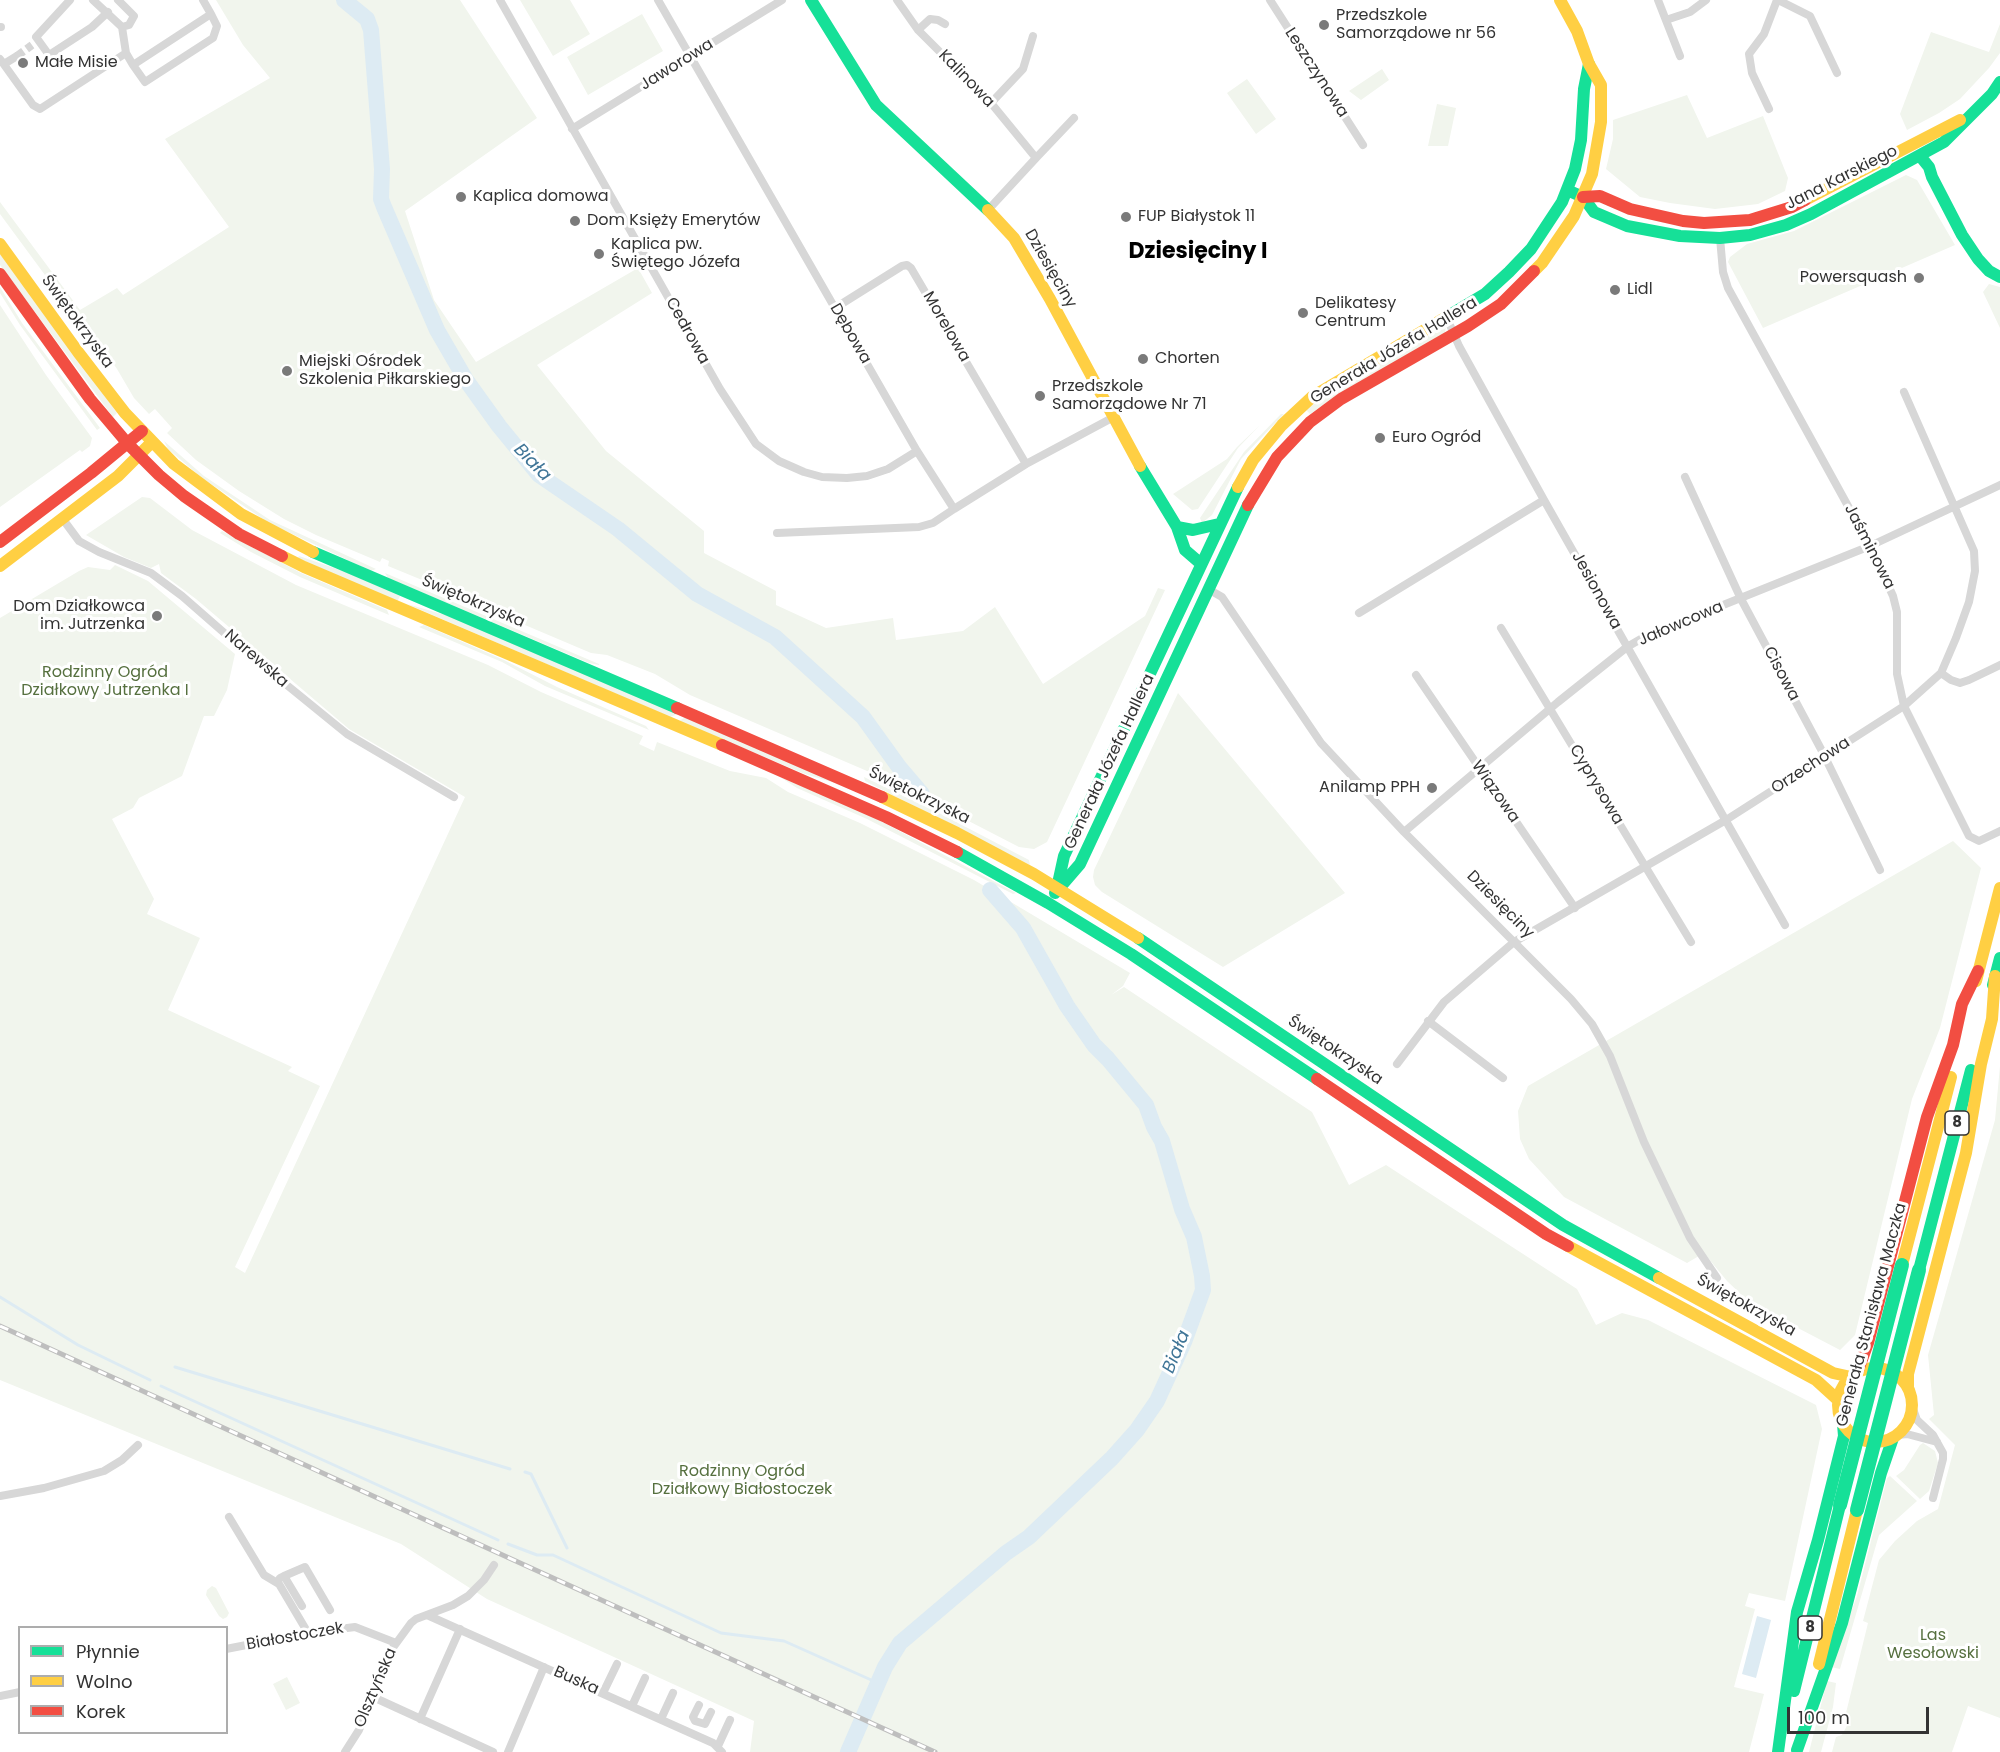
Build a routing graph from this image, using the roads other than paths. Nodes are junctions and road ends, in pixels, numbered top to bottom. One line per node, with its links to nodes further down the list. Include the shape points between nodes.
1 (70, 0): 16 (street, via 36,37 35,42 49,55 92,27)
2 (93, 0): 16 (street)
3 (112, 0): 16 (street)
4 (118, 0): 20 (street, via 134,16 129,25)
5 (203, 0): 17 (street)
6 (500, 0): 35 (street, Cedrowa)
7 (658, 0): 26 (street, Dębowa)
8 (782, 0): 26 (street, Jaworowa)
9 (811, 0): 41 (main road, Dziesięciny, via 876,105)
10 (897, 0): 21 (street, Kalinowa)
11 (1270, 0): 36 (street, Leszczynowa)
12 (1560, 0): 28 (main road, Generała Józefa Hallera)
13 (1658, 0): 18 (street)
14 (1706, 0): 18 (street, via 1690,12)
15 (1778, 0): 30 (street, via 1810,16); 33 (street, via 1764,34 1749,54 1752,73)
16 (106, 10): 20 (street)
17 (212, 14): 29 (street); 29 (street, via 217,26 213,38 183,58 145,82)
18 (1666, 20): 25 (street)
19 (945, 24): 21 (street, via 930,19)
20 (122, 27): 23 (street)
21 (918, 30): 32 (street, Kalinowa)
22 (1033, 36): 32 (street, via 1023,69)
23 (126, 53): 27 (street, via 40,109); 29 (street)
24 (17, 56): 27 (street)
25 (1680, 56)
26 (690, 57): 35 (street, Jaworowa); 50 (street, Dębowa)
27 (2, 62)
28 (1589, 64): 39 (main road, Generała Józefa Hallera, via 1579,152); 40 (main road, Generała Józefa Hallera, via 1601,85 1601,122 1594,168)
29 (134, 65)
30 (1837, 73)
31 (2000, 82): 37 (main road, Jana Karskiego, via 1968,116)
32 (990, 103): 38 (street, Kalinowa)
33 (1769, 109)
34 (1074, 118): 38 (street)
35 (572, 129): 60 (street, Cedrowa, via 720,389 756,444 779,461 822,477 867,476 888,469)
36 (1363, 145)
37 (1917, 150): 42 (main road, Jana Karskiego, via 1777,213 1738,222); 45 (main road, Jana Karskiego, via 1811,214 1750,235); 49 (main road, via 1962,236 1989,271)
38 (1036, 158): 41 (street)
39 (1567, 190): 40 (main road, Jana Karskiego); 43 (main road, Generała Józefa Hallera)
40 (1583, 197): 42 (main road, Jana Karskiego, via 1600,196); 44 (main road, Jana Karskiego, via 1594,212 1627,226); 46 (main road, Generała Józefa Hallera)
41 (988, 210): 55 (main road, Dziesięciny, via 1020,247)
42 (1683, 221): 44 (main road)
43 (1543, 233): 46 (main road); 51 (main road, Generała Józefa Hallera, via 1502,279)
44 (1680, 236): 45 (main road, Jana Karskiego)
45 (1720, 238): 75 (street, Jaśminowa, via 1728,288)
46 (1558, 242): 52 (main road, Generała Józefa Hallera, via 1501,304)
47 (0, 244): 57 (main road, Świętokrzyska, via 90,368)
48 (0, 274): 59 (main road, Świętokrzyska, via 90,399)
49 (2000, 277)
50 (835, 308): 60 (street, Dębowa); 62 (street, Morelowa, via 902,266 911,268)
51 (1447, 318): 52 (street, Jesionowa); 54 (main road, Generała Józefa Hallera, via 1323,389)
52 (1453, 335): 56 (main road, Generała Józefa Hallera, via 1341,399); 67 (street, Jesionowa)
53 (1904, 392): 68 (street, Orzechowa)
54 (1297, 410): 56 (main road); 71 (main road, Generała Józefa Hallera, via 1253,460)
55 (1112, 418): 62 (street); 72 (main road, Dziesięciny)
56 (1310, 422): 78 (main road, Generała Józefa Hallera, via 1276,457 1258,486)
57 (142, 431): 58 (main road, Świętokrzyska); 59 (main road)
58 (152, 442): 61 (main road); 79 (main road, Świętokrzyska, via 199,484 258,524)
59 (128, 444): 61 (main road, Świętokrzyska); 64 (main road)
60 (917, 451): 69 (street, Dębowa)
61 (140, 456): 66 (main road); 81 (main road, Świętokrzyska, via 200,507 257,544)
62 (1026, 464): 69 (street)
63 (1685, 477): 80 (street, Cisowa)
64 (75, 485): 66 (main road, via 84,488); 74 (main road)
65 (2000, 485): 68 (street, Jałowcowa)
66 (86, 500): 70 (main road)
67 (1544, 500): 82 (street); 84 (street, Jesionowa)
68 (1954, 505): 75 (street, Jałowcowa); 86 (street, Orzechowa, via 1974,551 1976,571 1963,621)
69 (954, 509): 73 (street, via 920,528)
70 (62, 518): 77 (main road); 95 (street, Narewska, via 80,541 151,573 182,596 347,734)
71 (1219, 524): 72 (main road, via 1193,530); 76 (main road, Generała Józefa Hallera)
72 (1177, 527): 76 (main road, Dziesięciny, via 1185,550)
73 (777, 533)
74 (0, 542)
75 (1870, 546): 80 (street, Jałowcowa); 88 (street, Jaśminowa, via 1896,605 1897,674)
76 (1200, 562): 90 (main road, Generała Józefa Hallera)
77 (0, 566)
78 (1209, 589): 91 (main road, Generała Józefa Hallera); 99 (street, Dziesięciny, via 1222,597 1321,743)
79 (416, 597): 81 (main road, via 408,595 402,601); 94 (main road, Świętokrzyska)
80 (1741, 599): 84 (street, Jałowcowa, via 1658,630); 92 (street, Cisowa)
81 (409, 612): 96 (main road, Świętokrzyska)
82 (1359, 613)
83 (1501, 628): 89 (street, Cyprysowa)
84 (1627, 647): 89 (street, Jałowcowa); 97 (street, Jesionowa)
85 (2000, 665): 86 (street, via 1960,683)
86 (1941, 674): 88 (street, Orzechowa)
87 (1416, 675): 93 (street, Wiązowa)
88 (1904, 705): 92 (street, Orzechowa); 98 (street, Jaśminowa, via 1969,836 1979,841)
89 (1550, 710): 93 (street, Jałowcowa); 100 (street, Cyprysowa)
90 (1124, 728): 91 (main road); 102 (main road, Generała Józefa Hallera, via 1064,856)
91 (1140, 735): 102 (main road, Generała Józefa Hallera, via 1080,864)
92 (1825, 756): 97 (street, Orzechowa); 101 (street, Cisowa)
93 (1479, 770): 99 (street, Jałowcowa); 105 (street, Wiązowa)
94 (852, 782): 96 (main road); 102 (main road, Świętokrzyska, via 924,815)
95 (454, 797)
96 (845, 798): 104 (main road, Świętokrzyska, via 951,849)
97 (1726, 820): 100 (street, Orzechowa); 106 (street, Jesionowa)
98 (2000, 831)
99 (1404, 832): 107 (street, Dziesięciny)
100 (1645, 866): 105 (street, Orzechowa); 108 (street, Cyprysowa)
101 (1880, 870)
102 (1058, 888): 104 (main road, Generała Józefa Hallera); 116 (main road, Świętokrzyska, via 1215,988 1563,1226 1833,1373)
103 (2000, 888): 110 (main road, Generała Stanisława Maczka / 8)
104 (1048, 903): 118 (main road, Świętokrzyska, via 1160,973 1546,1234 1816,1380)
105 (1575, 908): 107 (street, Orzechowa)
106 (1785, 925)
107 (1514, 942): 112 (street, Orzechowa, via 1444,1002); 115 (street, Dziesięciny, via 1597,1031 1678,1212)
108 (1691, 942)
109 (2000, 958): 111 (main road, Generała Stanisława Maczka / 8)
110 (1978, 971): 116 (main road, via 1962,1004 1953,1045 1927,1117 1868,1343); 158 (main road, Generała Stanisława Maczka / 8, bridge)
111 (1995, 976): 117 (main road, via 1992,1019 1966,1152 1908,1374); 154 (main road, Generała Stanisława Maczka / 8, bridge)
112 (1428, 1021): 113 (street, Orzechowa); 114 (street)
113 (1397, 1064)
114 (1503, 1078)
115 (1717, 1278)
116 (1854, 1375): 117 (main road, via 1871,1369 1885,1370); 118 (main road)
117 (1908, 1388): 119 (main road)
118 (1838, 1400): 120 (main road)
119 (1912, 1406): 121 (main road, via 1907,1422); 122 (street, via 1917,1420)
120 (1843, 1424): 121 (main road, via 1852,1435 1866,1441); 158 (main road, via 1844,1436 1797,1612)
121 (1895, 1436): 122 (street, via 1908,1434); 154 (main road, via 1881,1473 1842,1623)
122 (1937, 1442): 125 (street, via 1943,1460)
123 (138, 1444): 124 (street, via 104,1470)
124 (0, 1496)
125 (1933, 1497)
126 (229, 1517): 129 (street)
127 (494, 1565): 132 (street, Olsztyńska, via 472,1593)
128 (284, 1575): 129 (street); 130 (street); 131 (street, via 305,1567)
129 (271, 1580): 134 (street, via 279,1584)
130 (302, 1606)
131 (330, 1610)
132 (427, 1615): 133 (street, Buska); 135 (street, Olsztyńska, via 413,1621)
133 (460, 1629): 138 (street, Buska); 148 (street)
134 (308, 1633): 135 (street, Białostoczek, via 355,1627); 136 (street, Białostoczek)
135 (396, 1643): 144 (street, Olsztyńska)
136 (228, 1649)
137 (617, 1664): 141 (street)
138 (544, 1667): 141 (street, Buska); 157 (street)
139 (645, 1678): 146 (street)
140 (18, 1692): 143 (street)
141 (603, 1693): 146 (street, Buska)
142 (673, 1693): 149 (street)
143 (0, 1696)
144 (373, 1697): 148 (street); 155 (street, Olsztyńska)
145 (699, 1705): 151 (street, via 693,1717)
146 (632, 1706): 149 (street, Buska)
147 (711, 1712): 151 (street, via 705,1724)
148 (420, 1719): 156 (street)
149 (661, 1719): 152 (street, Buska)
150 (730, 1720): 153 (street)
151 (696, 1721): 152 (street)
152 (691, 1733): 153 (street, Buska)
153 (720, 1749)
154 (1797, 1751)
155 (345, 1752)
156 (493, 1752)
157 (508, 1752)
158 (1778, 1752)

